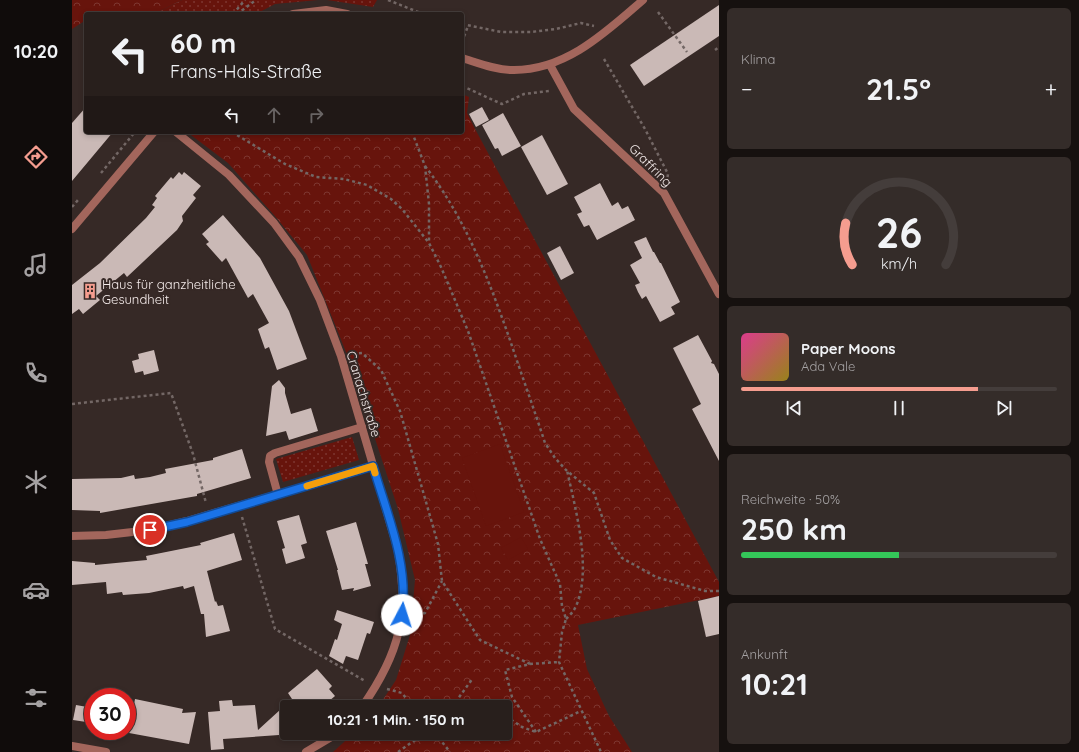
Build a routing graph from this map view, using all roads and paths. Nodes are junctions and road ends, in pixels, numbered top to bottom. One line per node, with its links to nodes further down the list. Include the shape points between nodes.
1 (245, 0): 5 (path)
2 (256, 0): 6 (path)
3 (388, 0): 9 (path)
4 (643, 0): 20 (street, via 585,47)
5 (235, 12)
6 (241, 12)
7 (310, 12): 8 (street)
8 (336, 12)
9 (418, 12)
10 (658, 12): 17 (path)
11 (464, 25): 12 (path)
12 (468, 26): 13 (path, via 501,32 532,32 581,23); 14 (path)
13 (597, 26)
14 (464, 37)
15 (719, 47): 16 (path)
16 (715, 50)
17 (687, 52)
18 (464, 59): 20 (street, via 485,66 511,70)
19 (604, 59): 30 (path, via 668,174)
20 (550, 65): 30 (street, Graffring, via 574,109)
21 (464, 87): 22 (path, via 502,104 524,94)
22 (549, 91)
23 (133, 134): 29 (path)
24 (152, 134): 33 (street)
25 (178, 134): 36 (street, Cranachstraße, via 228,175 274,223 299,257 320,300)
26 (235, 134): 34 (path, via 285,164 316,177 367,184 402,209)
27 (413, 134): 28 (path)
28 (425, 166): 34 (path, via 429,204); 40 (path, via 472,240 494,293 545,443)
29 (101, 174)
30 (664, 193): 35 (street, Graffring)
31 (82, 197): 32 (path)
32 (72, 207)
33 (72, 229)
34 (429, 243): 47 (path, via 468,331 540,539 560,584)
35 (719, 294)
36 (341, 356): 38 (street, Cranachstraße); 45 (path, via 362,352 381,370 400,411 438,544)
37 (72, 404): 42 (path, via 171,393 193,454)
38 (362, 427): 39 (street, Cranachstraße); 41 (street, via 270,456 269,462)
39 (373, 466): 41 (street); 48 (street, Cranachstraße, via 402,571 403,599)
40 (566, 470): 46 (path, via 594,493 610,540 622,558 656,577 706,591); 47 (path, via 576,510 583,561 579,597 574,610)
41 (278, 495): 44 (street, via 187,522 150,530)
42 (204, 499)
43 (244, 526): 52 (path, via 275,629)
44 (72, 536)
45 (442, 581): 48 (path, via 425,613); 50 (path, via 480,640)
46 (719, 591)
47 (566, 619): 49 (path)
48 (400, 623): 52 (street, Cranachstraße, via 387,667)
49 (559, 662): 50 (path); 56 (path)
50 (530, 664): 58 (path, via 505,670 512,697)
51 (473, 678): 55 (path)
52 (376, 686): 53 (street, Cranachstraße); 54 (path, via 402,693)
53 (367, 700)
54 (408, 700)
55 (457, 700)
56 (581, 711): 58 (path); 67 (path)
57 (512, 721): 58 (path)
58 (536, 732)
59 (326, 740): 64 (street)
60 (414, 740): 65 (path)
61 (441, 740): 66 (path)
62 (72, 746): 63 (street)
63 (106, 752)
64 (306, 752)
65 (398, 752)
66 (450, 752)
67 (601, 752)

